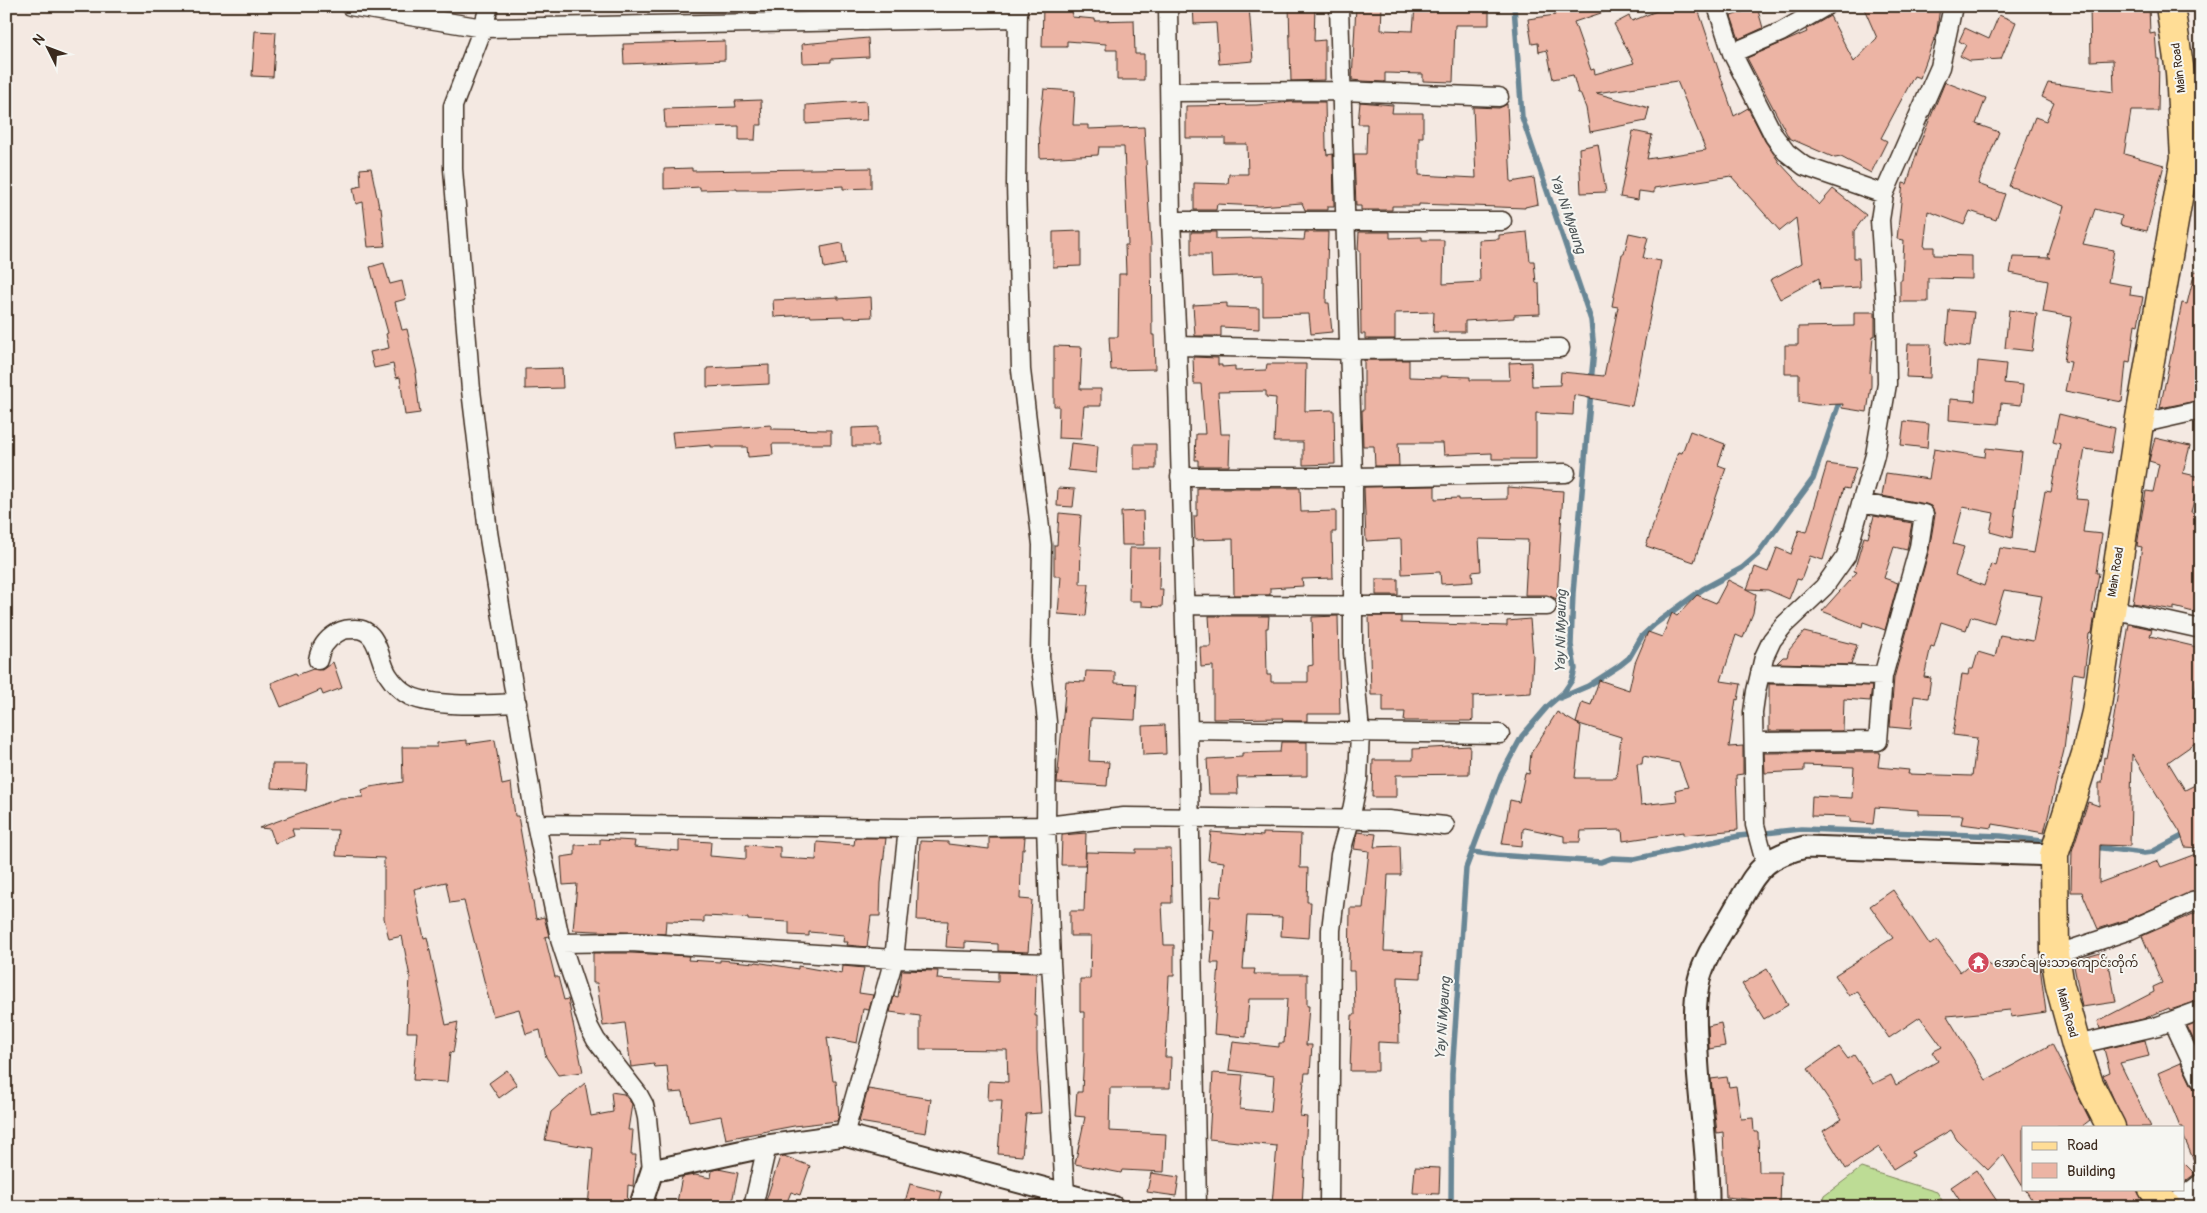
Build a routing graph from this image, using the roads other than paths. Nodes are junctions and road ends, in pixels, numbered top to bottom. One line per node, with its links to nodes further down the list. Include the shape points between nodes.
1 (350, 6): 10 (street)
2 (489, 6): 10 (street)
3 (1168, 6): 13 (street)
4 (1339, 6): 12 (street)
5 (1717, 6): 11 (street)
6 (1826, 6): 11 (street, via 1781,32)
7 (1953, 6): 15 (street, via 1940,67)
8 (2170, 6): 23 (main road, Main Road, via 2180,72 2185,158)
9 (1018, 12): 10 (street); 44 (street, via 1016,184 1021,370 1042,545 1040,657 1047,722)
10 (483, 28): 36 (street, via 453,106 453,169 471,390 488,532)
11 (1732, 53): 15 (street, via 1774,136 1786,152 1804,166)
12 (1341, 91): 13 (street); 14 (street); 16 (street)
13 (1170, 92): 18 (street)
14 (1499, 97)
15 (1884, 194): 27 (street, via 1880,220 1887,384 1875,455)
16 (1344, 220): 17 (street); 18 (street); 21 (street)
17 (1502, 220)
18 (1171, 221): 19 (street)
19 (1177, 346): 21 (street); 25 (street)
20 (1560, 348): 21 (street)
21 (1348, 350): 26 (street)
22 (2201, 410): 23 (street)
23 (2139, 424): 31 (main road, Main Road)
24 (1566, 474): 26 (street)
25 (1180, 477): 26 (street); 28 (street)
26 (1352, 477): 29 (street)
27 (1861, 503): 34 (street, via 1846,556 1824,587 1772,640); 35 (street, via 1924,514 1919,547)
28 (1184, 605): 29 (street); 37 (street)
29 (1353, 606): 30 (street); 38 (street, via 1353,653)
30 (1547, 606)
31 (2111, 609): 32 (street); 47 (main road, Main Road, via 2096,712)
32 (2201, 629)
33 (318, 660): 36 (street, via 319,652 334,634 344,628 360,629 368,633 379,648 388,676 410,696 470,704)
34 (1760, 674): 35 (street); 40 (street, via 1753,712)
35 (1883, 676): 40 (street, via 1878,741)
36 (516, 703): 43 (street)
37 (1188, 730): 38 (street); 41 (street)
38 (1360, 732): 39 (street); 42 (street, via 1358,780)
39 (1500, 734)
40 (1755, 742): 48 (street, via 1756,832)
41 (1190, 819): 42 (street); 44 (street, via 1124,817); 68 (street)
42 (1350, 820): 45 (street); 69 (street, via 1340,855 1331,930)
43 (536, 824): 46 (street); 50 (street)
44 (1046, 826): 46 (street); 53 (street)
45 (1445, 826)
46 (908, 828): 52 (street)
47 (2054, 855): 48 (street, via 1805,846); 51 (main road, Main Road)
48 (1765, 862): 70 (street, via 1709,956 1700,979 1694,1011)
49 (2201, 900): 51 (street, via 2130,930)
50 (561, 943): 52 (street, via 631,942); 61 (street, via 589,1027 644,1105)
51 (2055, 955): 56 (main road, Main Road)
52 (894, 959): 53 (street); 59 (street)
53 (1051, 963): 64 (street)
54 (2201, 1010): 55 (street)
55 (2173, 1021): 56 (street); 57 (street)
56 (2076, 1045): 58 (main road, Main Road, via 2089,1084)
57 (2201, 1081)
58 (2110, 1126)
59 (844, 1135): 60 (street); 64 (street)
60 (767, 1146): 61 (street); 66 (street)
61 (652, 1171): 65 (street)
62 (2201, 1183): 71 (street)
63 (2154, 1190): 71 (main road)
64 (1065, 1194): 67 (street)
65 (640, 1207)
66 (753, 1207)
67 (1114, 1207)
68 (1197, 1207)
69 (1329, 1207)
70 (1708, 1207)
71 (2168, 1207)

